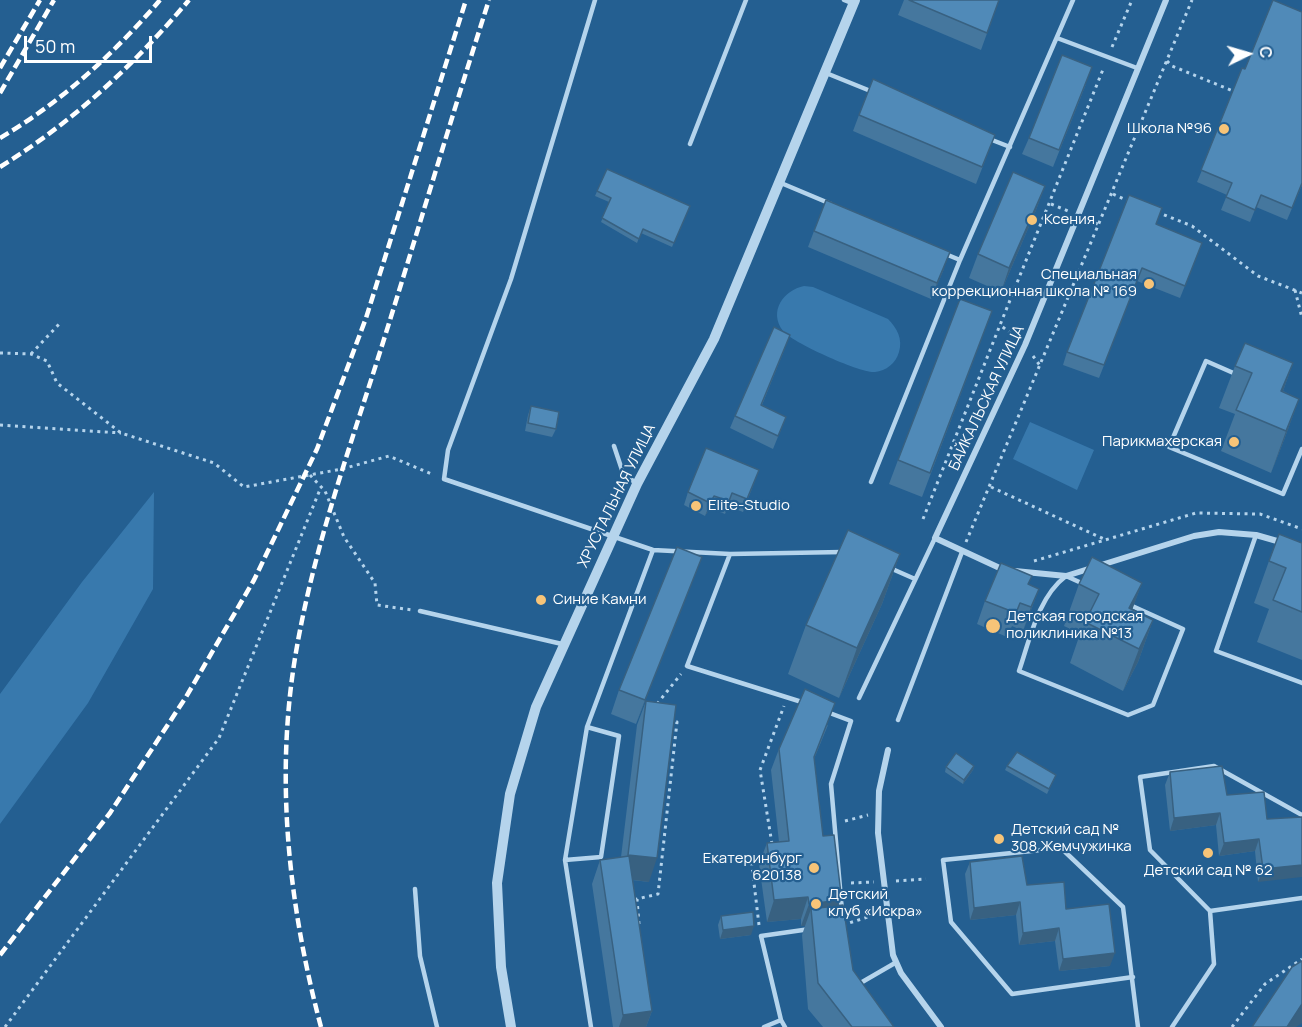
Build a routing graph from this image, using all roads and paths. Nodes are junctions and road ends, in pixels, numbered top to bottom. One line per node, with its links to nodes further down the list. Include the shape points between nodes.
1 (595, 0): 40 (lane, via 511,279 448,450)
2 (746, 0): 16 (lane)
3 (1073, 0): 8 (lane)
4 (1132, 0): 9 (path)
5 (1166, 0): 11 (street, БАЙКАЛЬСКАЯ УЛИЦА)
6 (1192, 0): 10 (path)
7 (851, 1): 12 (street, ХРУСТАЛЬНАЯ УЛИЦА)
8 (1058, 38): 9 (lane); 17 (lane)
9 (1107, 59): 11 (lane); 29 (path)
10 (1167, 62): 13 (path); 19 (path)
11 (1137, 68): 30 (street, БАЙКАЛЬСКАЯ УЛИЦА)
12 (825, 73): 14 (lane); 18 (street, ХРУСТАЛЬНАЯ УЛИЦА)
13 (1233, 91)
14 (879, 94)
15 (977, 134): 17 (lane)
16 (690, 144)
17 (1010, 147): 24 (lane)
18 (780, 182): 21 (lane); 42 (street, ХРУСТАЛЬНАЯ УЛИЦА, via 714,339)
19 (1113, 195): 20 (path); 33 (path)
20 (1133, 202)
21 (833, 205)
22 (1153, 210): 25 (path, via 1192,226 1258,276)
23 (939, 251): 24 (lane)
24 (960, 260): 41 (lane)
25 (1295, 290): 26 (path); 27 (path)
26 (1302, 293)
27 (1302, 318)
28 (61, 322): 32 (path)
29 (1000, 326): 30 (path); 45 (path)
30 (1025, 345): 33 (path); 49 (street, БАЙКАЛЬСКАЯ УЛИЦА)
31 (0, 353): 32 (path)
32 (31, 354): 36 (path, via 47,361 57,384)
33 (1041, 366): 44 (path)
34 (1248, 379): 38 (lane, via 1206,361 1169,447 1283,494)
35 (0, 425): 36 (path)
36 (121, 433): 39 (path, via 214,463 244,487)
37 (614, 446): 42 (lane, via 622,470)
38 (1302, 449)
39 (310, 475): 40 (path, via 389,456); 43 (path)
40 (444, 479): 48 (lane)
41 (871, 482)
42 (637, 484): 48 (street, ХРУСТАЛЬНАЯ УЛИЦА)
43 (321, 487): 60 (path, via 344,537 375,583 377,605); 94 (path, via 219,738)
44 (991, 487): 50 (path); 54 (path)
45 (923, 519)
46 (1302, 529): 50 (path, via 1260,514 1196,513)
47 (1256, 535): 51 (street); 58 (street, via 1219,532 1194,536); 63 (lane, via 1216,651)
48 (614, 538): 52 (lane); 61 (street, ХРУСТАЛЬНАЯ УЛИЦА)
49 (935, 538): 54 (street); 59 (lane)
50 (1107, 540): 56 (path)
51 (1292, 545)
52 (653, 549): 55 (lane); 71 (lane)
53 (851, 552): 55 (lane)
54 (962, 552): 58 (street, via 1003,570); 70 (lane)
55 (730, 554): 62 (lane)
56 (1026, 563)
57 (883, 566): 59 (lane)
58 (1066, 576): 58 (lane, via 1057,582 1043,604 1019,671 1128,715 1153,705 1183,629)
59 (915, 579): 65 (lane)
60 (420, 611): 61 (lane)
61 (562, 644): 96 (street, ХРУСТАЛЬНАЯ УЛИЦА, via 522,748 502,838 497,923)
62 (687, 666): 64 (lane); 67 (path)
63 (1302, 683)
64 (788, 697): 66 (lane); 76 (path, via 760,770)
65 (860, 698)
66 (809, 705)
67 (656, 706)
68 (819, 709): 75 (lane, via 851,720 831,784)
69 (668, 720): 85 (path, via 677,722 658,894 637,899)
70 (898, 720)
71 (587, 727): 78 (lane); 78 (lane, via 619,736 602,857)
72 (888, 750): 73 (street)
73 (878, 813): 75 (path); 81 (street)
74 (1302, 815): 82 (lane, via 1214,766 1140,777 1150,850)
75 (834, 824): 83 (lane)
76 (772, 845)
77 (774, 855): 86 (path, via 751,858)
78 (566, 860): 97 (lane)
79 (415, 889): 95 (lane, via 420,956)
80 (1302, 898): 82 (lane)
81 (887, 910): 83 (path); 88 (street)
82 (1210, 911): 102 (lane, via 1214,964)
83 (843, 925)
84 (820, 928): 86 (lane)
85 (640, 934)
86 (761, 936): 93 (lane)
87 (1302, 959): 103 (path, via 1265,984)
88 (895, 963): 91 (lane); 100 (street)
89 (851, 977): 91 (lane)
90 (1133, 977): 90 (lane, via 1012,994 951,922 943,860 1061,848 1123,907); 101 (lane)
91 (852, 988): 92 (lane)
92 (859, 996)
93 (781, 1020): 98 (lane); 99 (lane)
94 (5, 1027)
95 (437, 1027)
96 (511, 1027)
97 (591, 1027)
98 (764, 1027)
99 (785, 1027)
100 (941, 1027)
101 (1138, 1027)
102 (1172, 1027)
103 (1232, 1027)

